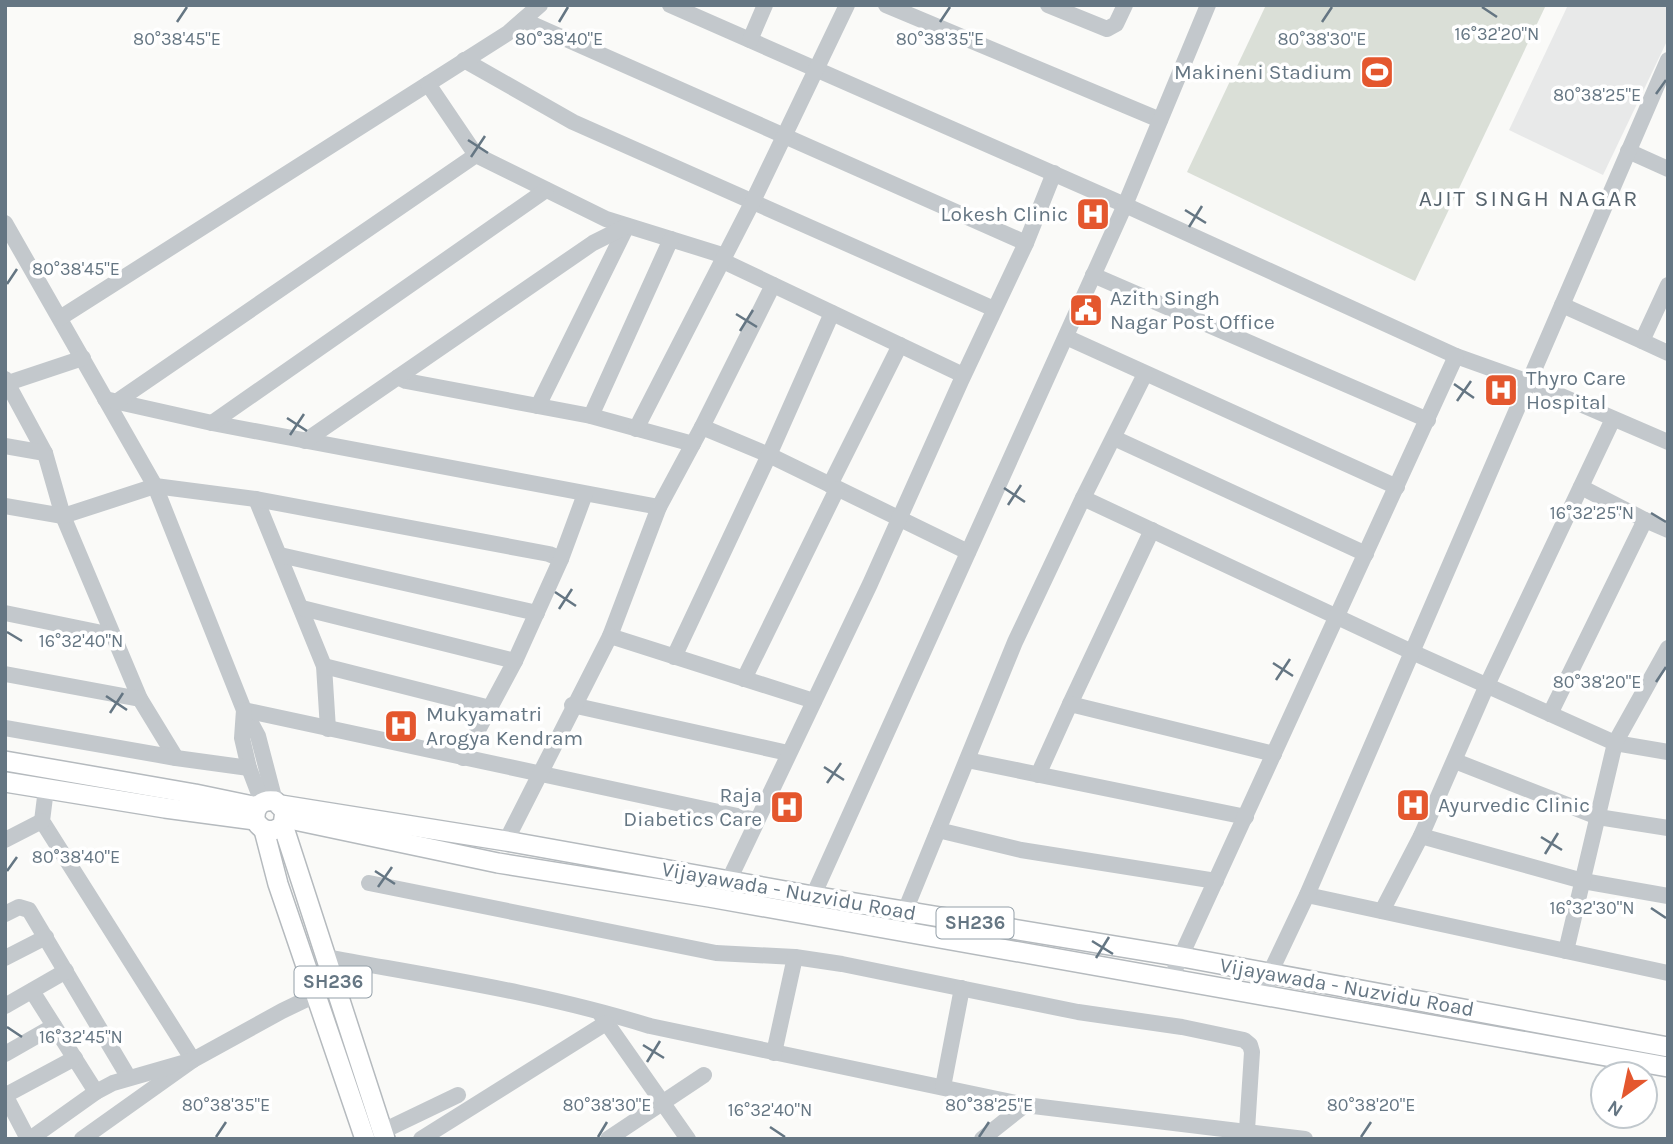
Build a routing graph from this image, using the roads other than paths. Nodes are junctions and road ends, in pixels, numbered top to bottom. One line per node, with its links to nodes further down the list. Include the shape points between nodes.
1 (540, 5): 9 (street)
2 (765, 5): 10 (street)
3 (847, 5): 13 (street)
4 (886, 5): 16 (street)
5 (1048, 5): 6 (street, via 1107,29 1116,24)
6 (1125, 5)
7 (1208, 5): 16 (street)
8 (676, 6): 10 (street)
9 (523, 20): 11 (street); 17 (street)
10 (750, 40): 13 (street)
11 (464, 60): 14 (street); 23 (street, via 573,122)
12 (1668, 60): 15 (street)
13 (818, 70): 17 (street); 21 (street)
14 (428, 84): 19 (street); 36 (street)
15 (1662, 91): 18 (street)
16 (1160, 120): 24 (street)
17 (785, 136): 23 (street); 28 (street)
18 (1628, 151): 20 (street); 33 (street)
19 (476, 156): 22 (street); 48 (street)
20 (1668, 169)
21 (1054, 173): 24 (street); 28 (street)
22 (546, 190): 26 (street); 53 (street)
23 (753, 201): 29 (street); 34 (street)
24 (1125, 205): 30 (street); 41 (street)
25 (5, 223): 36 (street)
26 (627, 226): 27 (street); 45 (street, via 593,243); 49 (street)
27 (671, 239): 29 (street); 50 (street)
28 (1026, 243): 34 (street)
29 (724, 258): 31 (street); 55 (street)
30 (1093, 275): 37 (street); 52 (street)
31 (774, 285): 35 (street); 54 (street)
32 (1668, 285): 38 (street)
33 (1562, 304): 38 (street); 46 (street)
34 (995, 309): 44 (street)
35 (832, 313): 39 (street); 62 (street)
36 (60, 318): 42 (street)
37 (1066, 337): 43 (street); 77 (street)
38 (1642, 341): 40 (street)
39 (900, 345): 44 (street); 64 (street)
40 (1668, 352)
41 (1456, 356): 46 (street); 52 (street)
42 (83, 358): 47 (street); 48 (street)
43 (1145, 374): 56 (street); 65 (street)
44 (963, 375): 73 (street)
45 (398, 377): 49 (street); 57 (street)
46 (1529, 382): 51 (street); 88 (street)
47 (6, 383): 61 (street)
48 (111, 400): 53 (street); 63 (street)
49 (538, 406): 50 (street)
50 (591, 416): 55 (street)
51 (1614, 419): 58 (street); 66 (street)
52 (1428, 420): 65 (street)
53 (212, 423): 57 (street)
54 (702, 427): 59 (street); 62 (street)
55 (636, 429): 59 (street)
56 (1114, 438): 68 (street); 78 (street)
57 (305, 441): 67 (street)
58 (1668, 442)
59 (693, 444): 71 (street)
60 (5, 446): 61 (street)
61 (45, 453): 72 (street)
62 (769, 456): 64 (street); 89 (street)
63 (155, 486): 69 (street); 72 (street); 100 (street)
64 (834, 487): 73 (street); 93 (street)
65 (1397, 487): 78 (street)
66 (1581, 488): 74 (street); 94 (street)
67 (585, 494): 71 (street); 80 (street)
68 (1083, 498): 75 (street); 110 (street, via 1015,642)
69 (256, 499): 79 (street); 80 (street)
70 (5, 506): 72 (street)
71 (659, 507): 86 (street)
72 (63, 516): 85 (street)
73 (900, 519): 77 (street); 96 (street)
74 (1645, 520): 76 (street); 101 (street)
75 (1152, 530): 84 (street); 97 (street)
76 (1668, 530)
77 (968, 552): 134 (street)
78 (1366, 554): 84 (street)
79 (279, 555): 81 (street); 83 (street)
80 (561, 559): 83 (street)
81 (302, 608): 90 (street); 91 (street)
82 (5, 613): 85 (street)
83 (537, 613): 90 (street)
84 (1338, 617): 88 (street); 107 (street)
85 (113, 635): 95 (street)
86 (610, 636): 89 (street); 98 (street)
87 (1668, 648): 104 (street)
88 (1412, 652): 94 (street); 132 (street)
89 (674, 657): 93 (street)
90 (515, 661): 99 (street)
91 (324, 666): 99 (street); 103 (street)
92 (5, 674): 95 (street)
93 (744, 679): 96 (street)
94 (1487, 685): 101 (street); 112 (street)
95 (140, 699): 108 (street)
96 (814, 701): 106 (street)
97 (1070, 704): 107 (street); 115 (street)
98 (572, 705): 106 (street); 114 (street)
99 (490, 708): 109 (street)
100 (244, 710): 103 (street); 113 (street, via 242,738); 118 (street, via 258,736)
101 (1550, 714): 104 (street)
102 (5, 728): 108 (street)
103 (328, 729): 109 (street)
104 (1615, 743): 105 (street); 120 (street)
105 (1668, 752)
106 (788, 753): 121 (street)
107 (1275, 754): 119 (street)
108 (176, 758): 113 (street)
109 (463, 758): 114 (street)
110 (967, 760): 115 (street); 124 (street)
111 (5, 761): 118 (main road, Vijayawada - Nuzvidu Road / SH236, via 195,794)
112 (1455, 761): 120 (street); 125 (street)
113 (249, 768): 118 (street)
114 (541, 775): 121 (street); 127 (street)
115 (1038, 775): 119 (street)
116 (5, 782): 117 (main road, Vijayawada - Nuzvidu Road / SH236)
117 (46, 789): 118 (main road, Vijayawada - Nuzvidu Road / SH236); 122 (street)
118 (270, 814): 127 (main road, Vijayawada - Nuzvidu Road / SH236); 140 (main road, SH236); 147 (main road, Vijayawada - Nuzvidu Road / SH236, via 498,863); 149 (main road, SH236, via 278,884)
119 (1245, 817): 129 (street)
120 (1598, 817): 123 (street); 130 (street)
121 (756, 820): 128 (street)
122 (42, 821): 126 (street); 159 (street)
123 (1668, 828)
124 (938, 830): 129 (street, via 1021,850); 135 (street)
125 (1421, 836): 130 (street); 136 (street)
126 (5, 840)
127 (506, 841): 128 (main road, Vijayawada - Nuzvidu Road / SH236)
128 (729, 880): 134 (main road, Vijayawada - Nuzvidu Road / SH236)
129 (1216, 881): 142 (street)
130 (1583, 881): 133 (street); 139 (street)
131 (369, 883): 141 (street, via 716,953)
132 (1307, 895): 136 (street); 145 (street)
133 (1668, 895)
134 (813, 896): 135 (main road, Vijayawada - Nuzvidu Road / SH236)
135 (905, 911): 142 (main road, Vijayawada - Nuzvidu Road / SH236)
136 (1382, 911): 139 (street)
137 (5, 914): 138 (street, via 26,908)
138 (46, 937): 143 (street); 144 (street)
139 (1566, 951): 146 (street)
140 (326, 957): 149 (main road, SH236); 153 (street, via 527,993)
141 (795, 957): 148 (street); 156 (street)
142 (1182, 957): 145 (main road, Vijayawada - Nuzvidu Road / SH236); 147 (street)
143 (5, 958)
144 (66, 971): 150 (street); 162 (street)
145 (1270, 973): 151 (street); 155 (main road, Vijayawada - Nuzvidu Road / SH236)
146 (1668, 973)
147 (1171, 978): 151 (main road, Vijayawada - Nuzvidu Road / SH236)
148 (962, 988): 163 (street); 169 (street, via 1248,1042 1252,1052)
149 (325, 990): 159 (street); 170 (main road, SH236)
150 (32, 991): 152 (street); 154 (street)
151 (1265, 995): 160 (main road, Vijayawada - Nuzvidu Road / SH236)
152 (5, 1006)
153 (602, 1016): 156 (street); 167 (street); 173 (street)
154 (54, 1026): 157 (street); 158 (street)
155 (1668, 1047)
156 (774, 1053): 163 (street)
157 (5, 1054)
158 (75, 1058): 164 (street); 165 (street)
159 (193, 1060): 162 (street); 172 (street)
160 (1668, 1067)
161 (704, 1075): 167 (street)
162 (129, 1078): 164 (street)
163 (943, 1087): 168 (street)
164 (96, 1092): 171 (street)
165 (5, 1095): 171 (street)
166 (458, 1096): 170 (street)
167 (664, 1103): 174 (street); 175 (street)
168 (1025, 1104): 169 (street); 176 (street)
169 (1247, 1130): 177 (street)
170 (378, 1136)
171 (29, 1139)
172 (82, 1139)
173 (421, 1139)
174 (608, 1139)
175 (688, 1139)
176 (982, 1139)
177 (1305, 1139)

